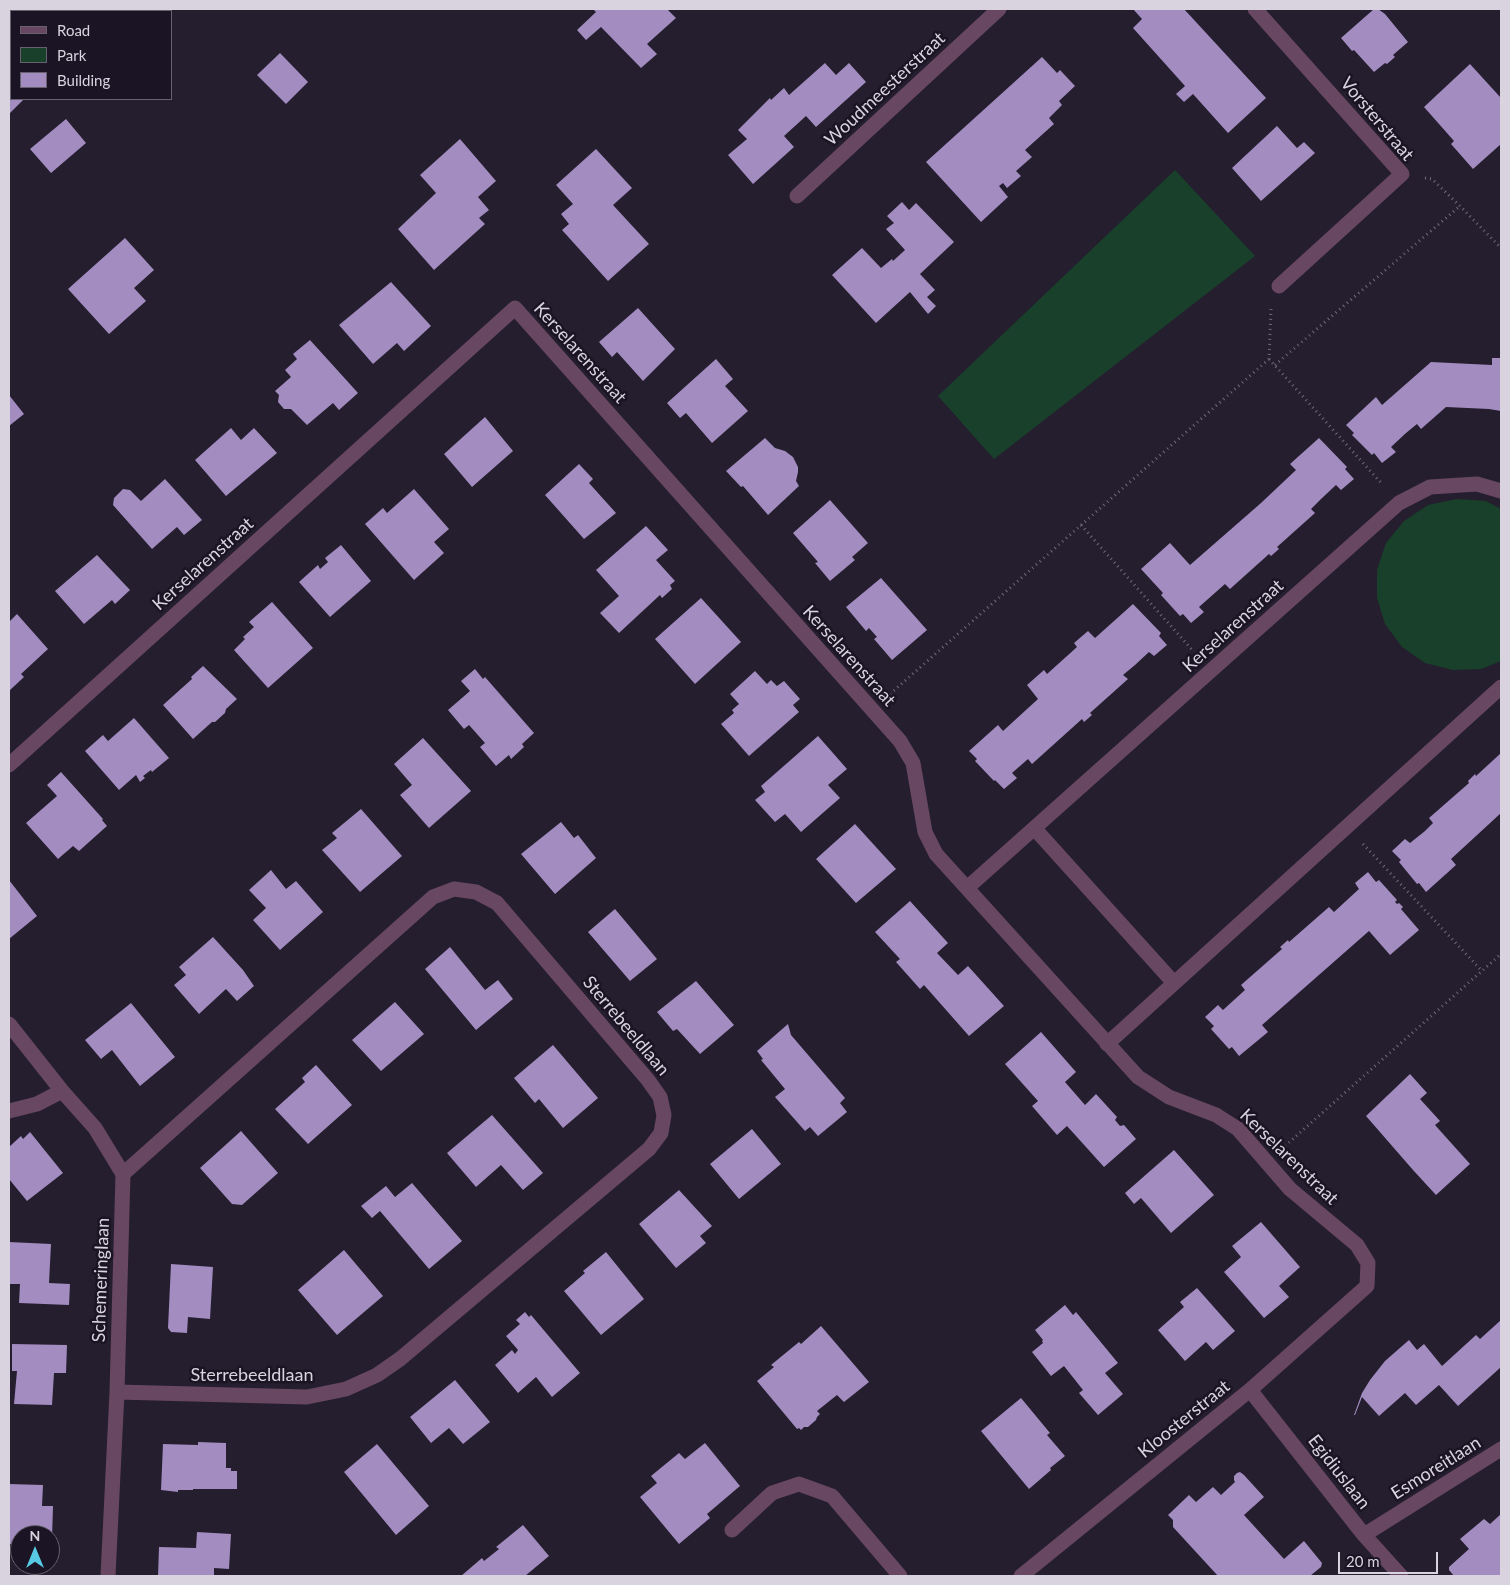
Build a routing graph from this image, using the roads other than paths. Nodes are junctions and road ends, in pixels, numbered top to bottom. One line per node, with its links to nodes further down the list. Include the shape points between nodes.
1 (999, 9): 3 (street, Woudmeesterstraat)
2 (1256, 9): 4 (street, Vorsterstraat, via 1402,174)
3 (797, 196)
4 (1279, 286)
5 (1501, 491): 8 (street, Kerselarenstraat, via 1478,484 1430,487 1399,503)
6 (1501, 687): 10 (street)
7 (9, 765): 9 (street, Kerselarenstraat, via 515,308 900,741 913,763 925,832 936,854)
8 (1035, 829): 9 (street, Kerselarenstraat); 10 (street)
9 (967, 888): 12 (street, Kerselarenstraat)
10 (1174, 983): 12 (street)
11 (9, 1024): 13 (street)
12 (1108, 1044): 16 (street, Kerselarenstraat, via 1138,1077 1169,1097 1216,1115 1238,1129 1290,1189 1357,1245 1368,1263)
13 (62, 1091): 14 (street, via 37,1104); 15 (street, via 95,1128)
14 (9, 1111)
15 (123, 1174): 18 (street, Schemeringlaan); 18 (street, Sterrebeeldlaan, via 433,897 454,889 476,892 497,903 648,1080 660,1097 664,1115 661,1133 648,1149 377,1375 346,1389 306,1397)
16 (1367, 1286): 17 (street, Kloosterstraat)
17 (1250, 1390): 21 (street, Egidiuslaan); 24 (street, Kloosterstraat)
18 (116, 1392): 22 (street, Schemeringlaan)
19 (1501, 1449): 21 (street, Esmoreitlaan)
20 (732, 1530): 23 (street, via 772,1493 799,1484 832,1496)
21 (1364, 1535): 25 (street, Egidiuslaan)
22 (108, 1576)
23 (900, 1576)
24 (1021, 1576)
25 (1401, 1576)

